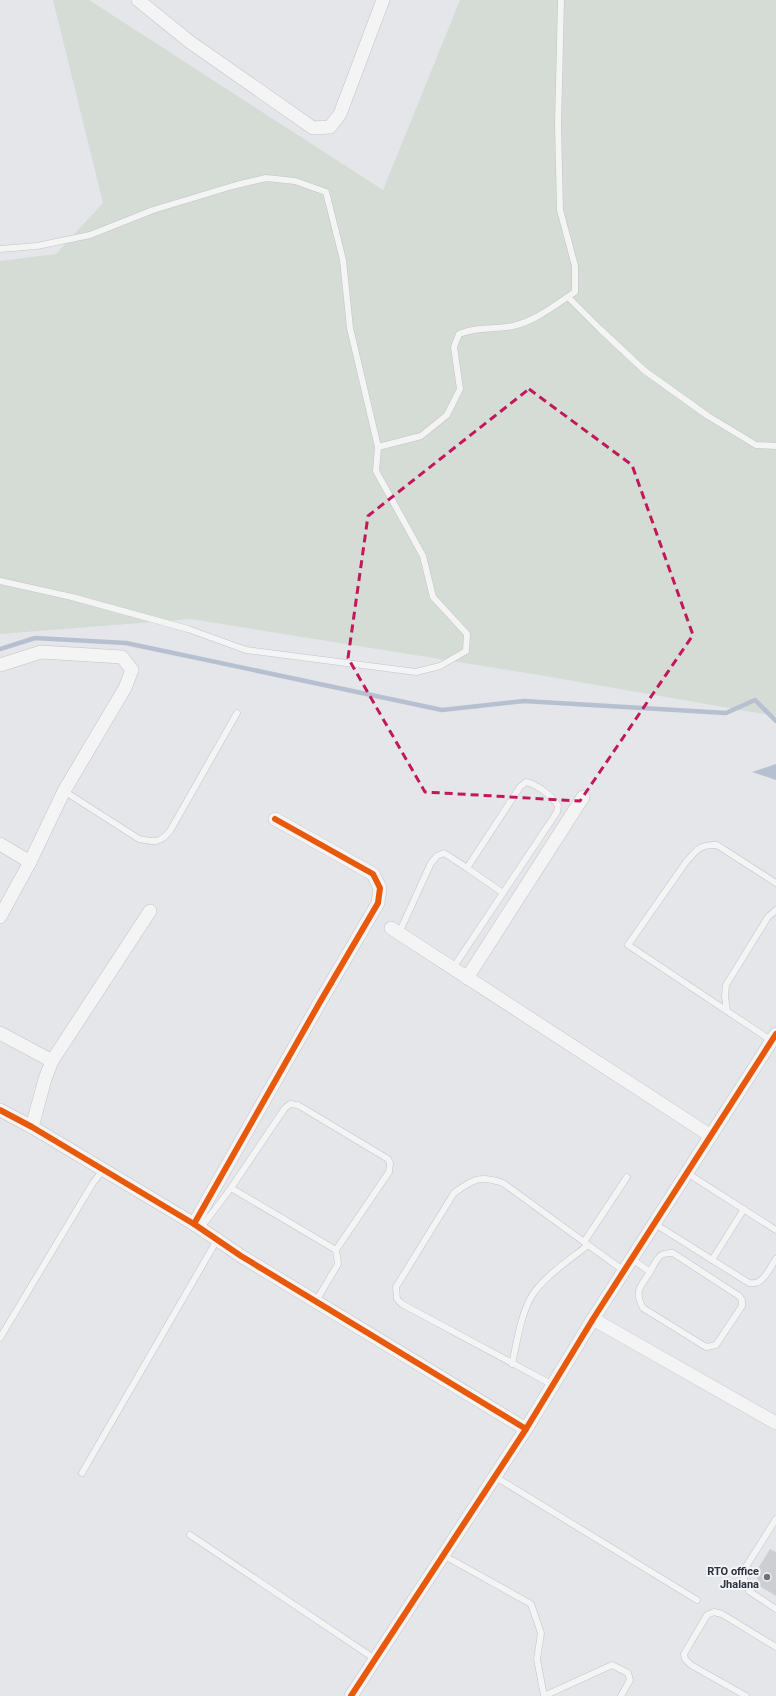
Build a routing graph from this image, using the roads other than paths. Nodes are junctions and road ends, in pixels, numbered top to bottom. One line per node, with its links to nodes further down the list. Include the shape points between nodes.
1 (138, 0): 2 (street, via 190,42 313,128 330,127 340,114)
2 (382, 0)
3 (561, 0): 5 (lane, via 558,125 560,210 575,266 575,292)
4 (0, 249): 7 (lane, via 37,246 90,235 153,210 266,178 295,181 326,192 343,260 350,328)
5 (568, 297): 6 (lane, via 645,371 708,416 756,445); 7 (lane, via 538,317 512,326 484,327 459,334 454,346 460,389 447,415 421,436)
6 (776, 446)
7 (378, 447): 8 (lane, via 376,471 423,556 433,597 467,634 466,651 440,666 416,672 246,650 188,629 72,597)
8 (0, 581)
9 (0, 665): 11 (street, via 41,652 122,657 132,670 125,688)
10 (237, 713): 11 (lane, via 170,831 162,840 153,842 139,839)
11 (64, 791): 15 (street)
12 (583, 797): 24 (street)
13 (275, 819): 38 (street, via 373,874 380,888 378,903 320,1002)
14 (0, 844): 15 (street)
15 (30, 862): 21 (street)
16 (467, 868): 18 (lane); 18 (lane, via 520,787 526,782 532,784 555,801 558,806 557,812); 22 (lane, via 444,853 437,856)
17 (776, 883): 25 (lane, via 717,845 706,844 696,850 686,862 628,945)
18 (504, 893): 23 (lane)
19 (776, 910): 25 (lane, via 768,917 726,985)
20 (150, 911): 28 (street)
21 (0, 917)
22 (395, 931): 23 (street)
23 (453, 968): 24 (street)
24 (467, 978): 31 (street)
25 (727, 1011): 27 (lane)
26 (0, 1034): 28 (street)
27 (774, 1037): 31 (street)
28 (52, 1061): 30 (street)
29 (0, 1110): 30 (street)
30 (32, 1127): 32 (street)
31 (711, 1136): 33 (street)
32 (103, 1170): 38 (street); 50 (lane)
33 (687, 1173): 36 (lane); 37 (street)
34 (627, 1177): 41 (lane)
35 (231, 1188): 38 (lane); 42 (lane); 42 (lane, via 285,1108 290,1104 298,1104 388,1159 390,1163 389,1172)
36 (744, 1209): 39 (lane); 45 (lane)
37 (655, 1224): 43 (street); 45 (lane)
38 (197, 1226): 40 (street)
39 (776, 1230)
40 (217, 1240): 48 (street); 55 (lane)
41 (586, 1244): 46 (lane); 51 (lane, via 556,1270 531,1297 521,1322); 51 (lane, via 503,1183 478,1178 454,1192 396,1287 397,1299)
42 (336, 1250): 48 (lane, via 338,1264)
43 (632, 1259): 46 (street); 47 (lane)
44 (776, 1259): 45 (lane, via 762,1281 754,1284 748,1283)
45 (712, 1260)
46 (624, 1271): 49 (street)
47 (650, 1272): 47 (lane, via 638,1289 638,1299 643,1308 706,1347 716,1345 742,1306 739,1296 673,1253 659,1257)
48 (316, 1301): 54 (street)
49 (593, 1320): 52 (street); 53 (street)
50 (0, 1338)
51 (512, 1364): 52 (lane)
52 (553, 1385): 54 (street)
53 (776, 1423)
54 (526, 1429): 56 (street)
55 (82, 1472)
56 (494, 1476): 59 (street); 60 (lane)
57 (776, 1519): 61 (lane, via 747,1565 744,1579 749,1592)
58 (190, 1535): 63 (lane)
59 (443, 1555): 63 (street); 65 (lane, via 531,1604 541,1633 537,1659)
60 (697, 1600)
61 (776, 1609)
62 (776, 1647): 67 (lane, via 722,1614 714,1612 707,1615 684,1654 685,1659 691,1665)
63 (375, 1659): 64 (street)
64 (351, 1696)
65 (544, 1696): 66 (lane, via 612,1665 628,1673 630,1680)
66 (621, 1696)
67 (746, 1696)

